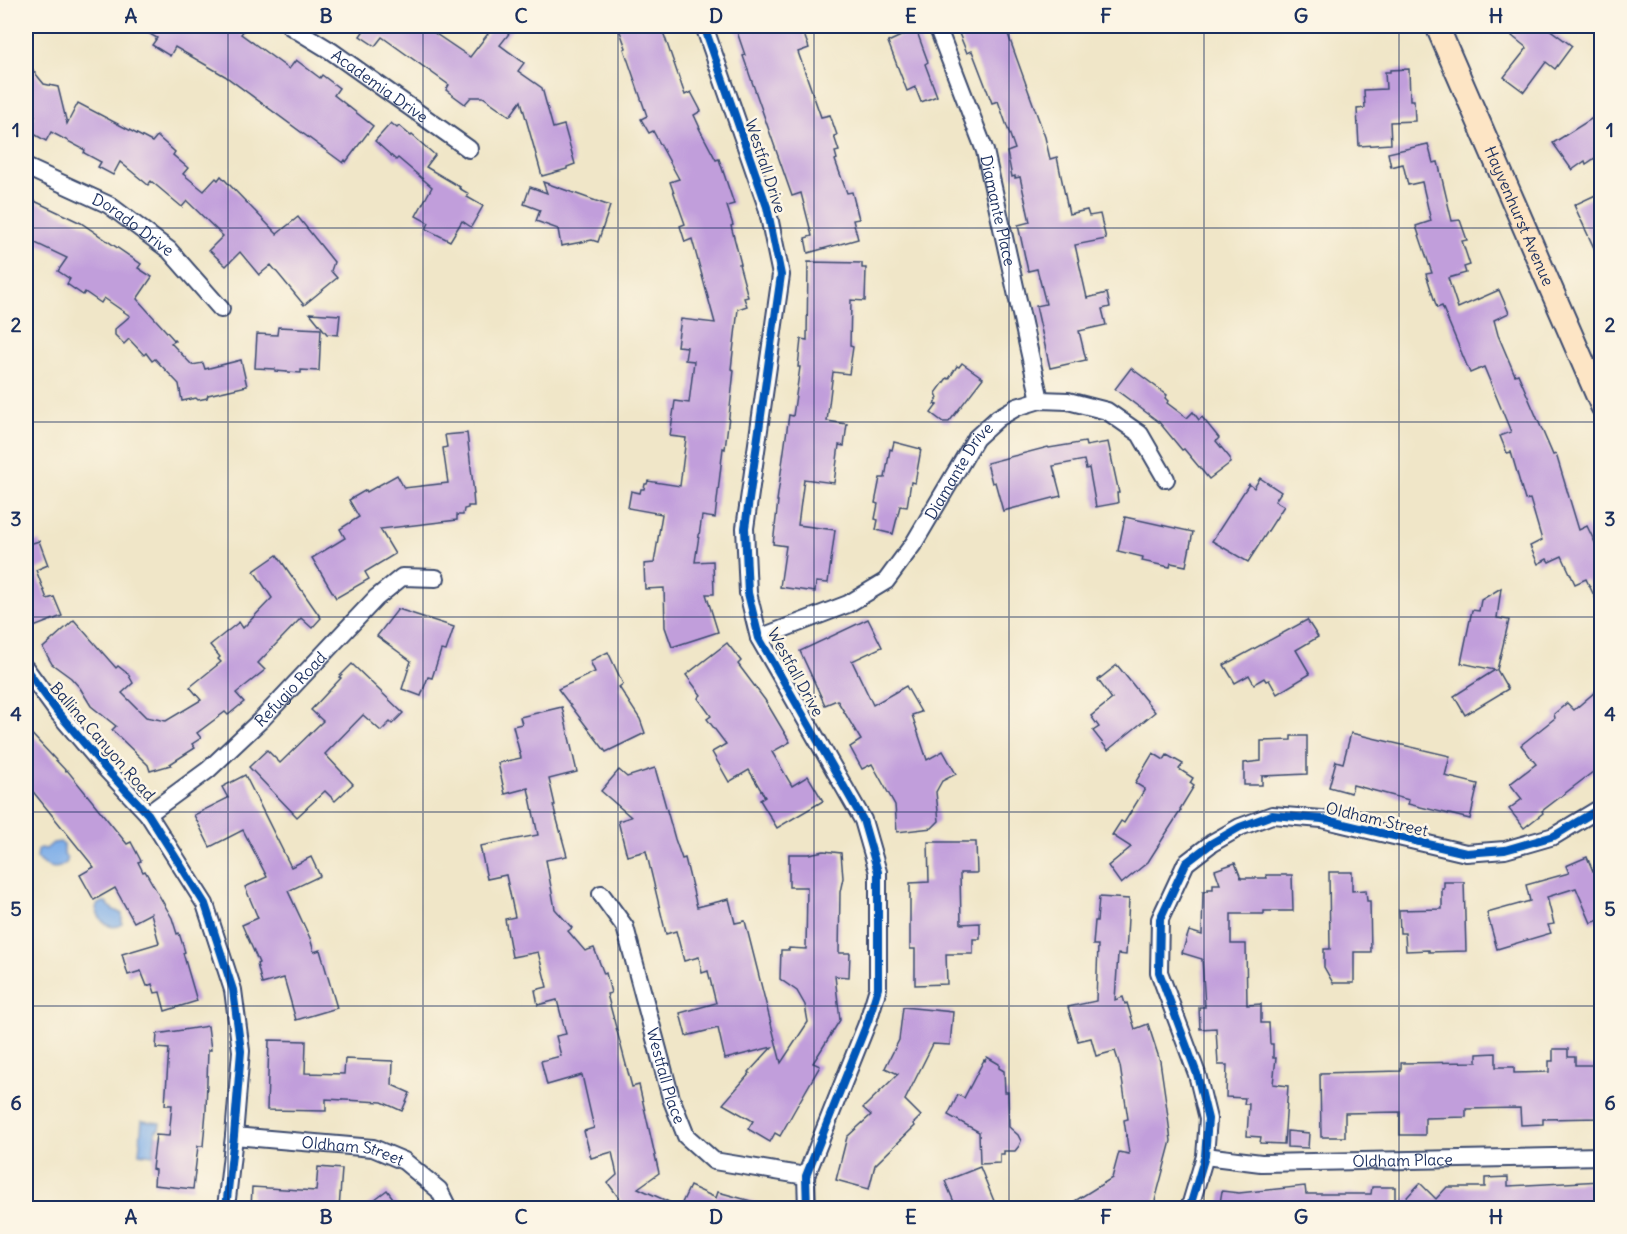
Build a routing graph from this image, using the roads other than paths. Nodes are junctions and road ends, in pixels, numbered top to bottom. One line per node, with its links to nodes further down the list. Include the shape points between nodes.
1 (290, 26): 5 (street, Academia Drive)
2 (704, 26): 12 (street, Westfall Drive, via 767,207 781,275 745,528 748,593)
3 (937, 26): 8 (street, Diamante Place, via 985,151)
4 (1437, 26): 9 (main road, Hayvenhurst Avenue)
5 (469, 149)
6 (26, 167): 7 (street, Dorado Drive, via 109,205 169,250)
7 (220, 309)
8 (1040, 400): 10 (street, Diamante Drive, via 1068,401 1107,411 1140,434); 12 (street, Diamante Drive, via 998,418 976,438 914,543 886,581 848,604)
9 (1602, 406)
10 (1166, 479)
11 (436, 578): 15 (street, Refugio Road, via 402,577 376,598 247,734 208,770)
12 (759, 638): 20 (street, Westfall Drive, via 863,820 878,872 878,988)
13 (26, 669): 15 (street, Ballina Canyon Road, via 56,710)
14 (1602, 807): 18 (street, Oldham Street, via 1554,836 1505,850 1466,853 1322,819 1272,815 1240,826 1186,864 1160,919 1159,972 1200,1085 1208,1119)
15 (148, 814): 17 (street, Ballina Canyon Road, via 205,904 233,990 241,1051)
16 (600, 894): 20 (street, Westfall Place, via 626,927 671,1098 686,1136 714,1161)
17 (234, 1136): 21 (street, Ballina Canyon Road); 22 (street, Oldham Street, via 373,1148 404,1161 439,1190)
18 (1205, 1156): 19 (street, Oldham Place, via 1261,1163); 24 (street, Oldham Street)
19 (1602, 1156)
20 (806, 1176): 23 (street, Westfall Drive)
21 (226, 1209)
22 (448, 1209)
23 (807, 1209)
24 (1188, 1209)

